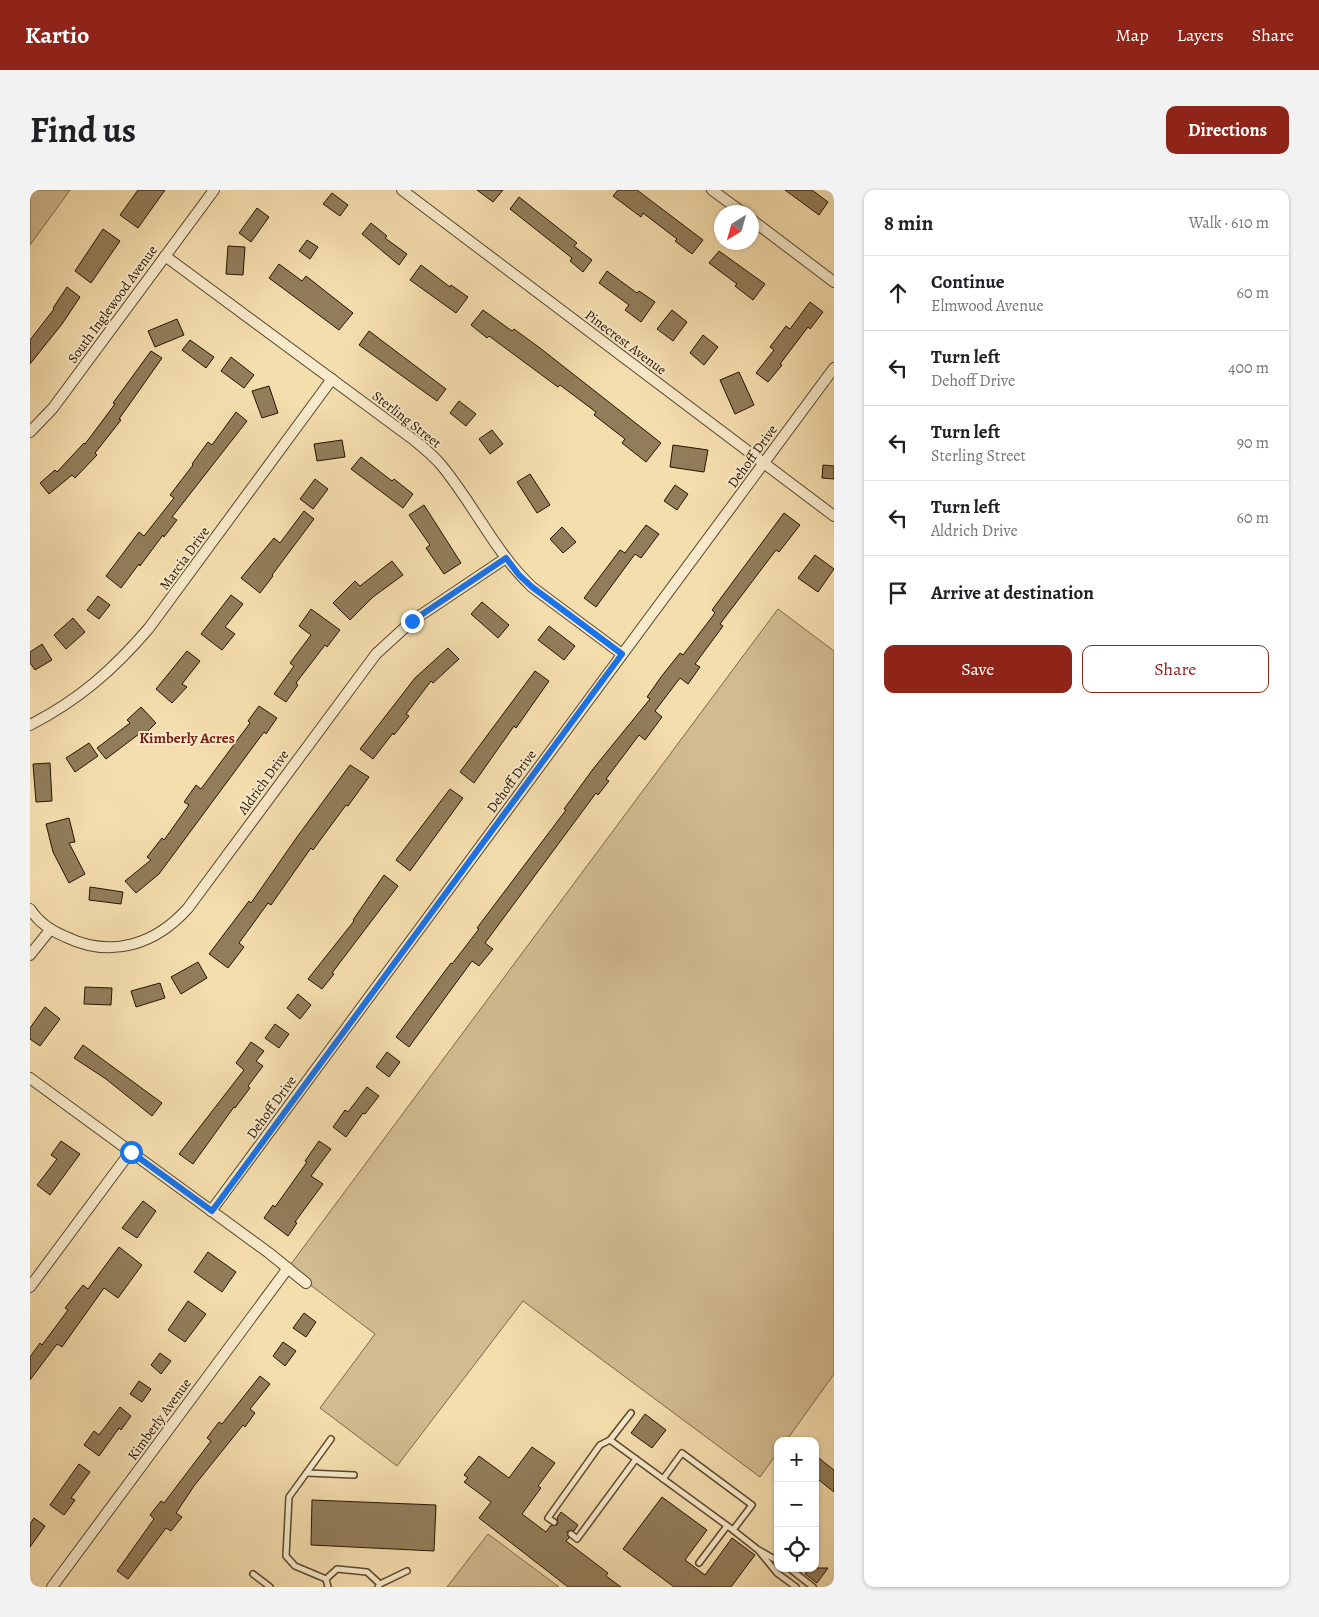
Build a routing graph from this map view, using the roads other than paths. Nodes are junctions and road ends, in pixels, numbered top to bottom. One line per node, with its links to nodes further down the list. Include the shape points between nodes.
1 (214, 190): 6 (street, South Inglewood Avenue)
2 (402, 190): 11 (street, Pinecrest Avenue)
3 (712, 190): 4 (street)
4 (732, 205)
5 (759, 225): 7 (street)
6 (165, 256): 9 (street, Sterling Street); 10 (street, South Inglewood Avenue, via 53,408)
7 (834, 282)
8 (834, 368): 11 (street, Dehoff Drive)
9 (332, 379): 13 (street, Sterling Street, via 433,456); 15 (street, Marcia Drive, via 149,628 97,682 66,705)
10 (30, 432)
11 (764, 463): 12 (street, Pinecrest Avenue); 14 (street, Dehoff Drive)
12 (834, 516)
13 (506, 558): 14 (street, Sterling Street, via 532,587); 17 (street, Aldrich Drive, via 412,621 376,654 188,908 172,924 149,939 121,946 98,947 79,943)
14 (622, 654): 21 (street, Dehoff Drive)
15 (30, 725)
16 (30, 909): 17 (street)
17 (50, 930): 18 (street)
18 (30, 955)
19 (30, 1078): 20 (street)
20 (131, 1152): 21 (street); 24 (street)
21 (212, 1211): 22 (street)
22 (288, 1268): 23 (street); 44 (street, Kimberly Avenue)
23 (306, 1283)
24 (30, 1288)
25 (631, 1413): 27 (lane)
26 (331, 1439): 29 (lane)
27 (610, 1440): 28 (lane); 32 (lane, via 600,1445 548,1518)
28 (636, 1459): 31 (lane); 35 (lane, via 577,1538)
29 (306, 1473): 30 (lane); 42 (lane, via 289,1497 286,1556 295,1566)
30 (354, 1475)
31 (663, 1479): 33 (lane); 34 (lane, via 682,1453 752,1505)
32 (554, 1522)
33 (728, 1526): 34 (lane); 38 (lane)
34 (733, 1530): 36 (lane)
35 (571, 1534)
36 (757, 1549): 37 (lane); 47 (lane, via 777,1573)
37 (774, 1559)
38 (699, 1564)
39 (407, 1571): 43 (lane)
40 (794, 1572): 48 (lane)
41 (253, 1574): 45 (lane)
42 (326, 1579): 43 (lane, via 337,1569 367,1572); 46 (lane)
43 (379, 1586)
44 (52, 1587)
45 (270, 1587)
46 (328, 1587)
47 (796, 1587)
48 (813, 1587)

